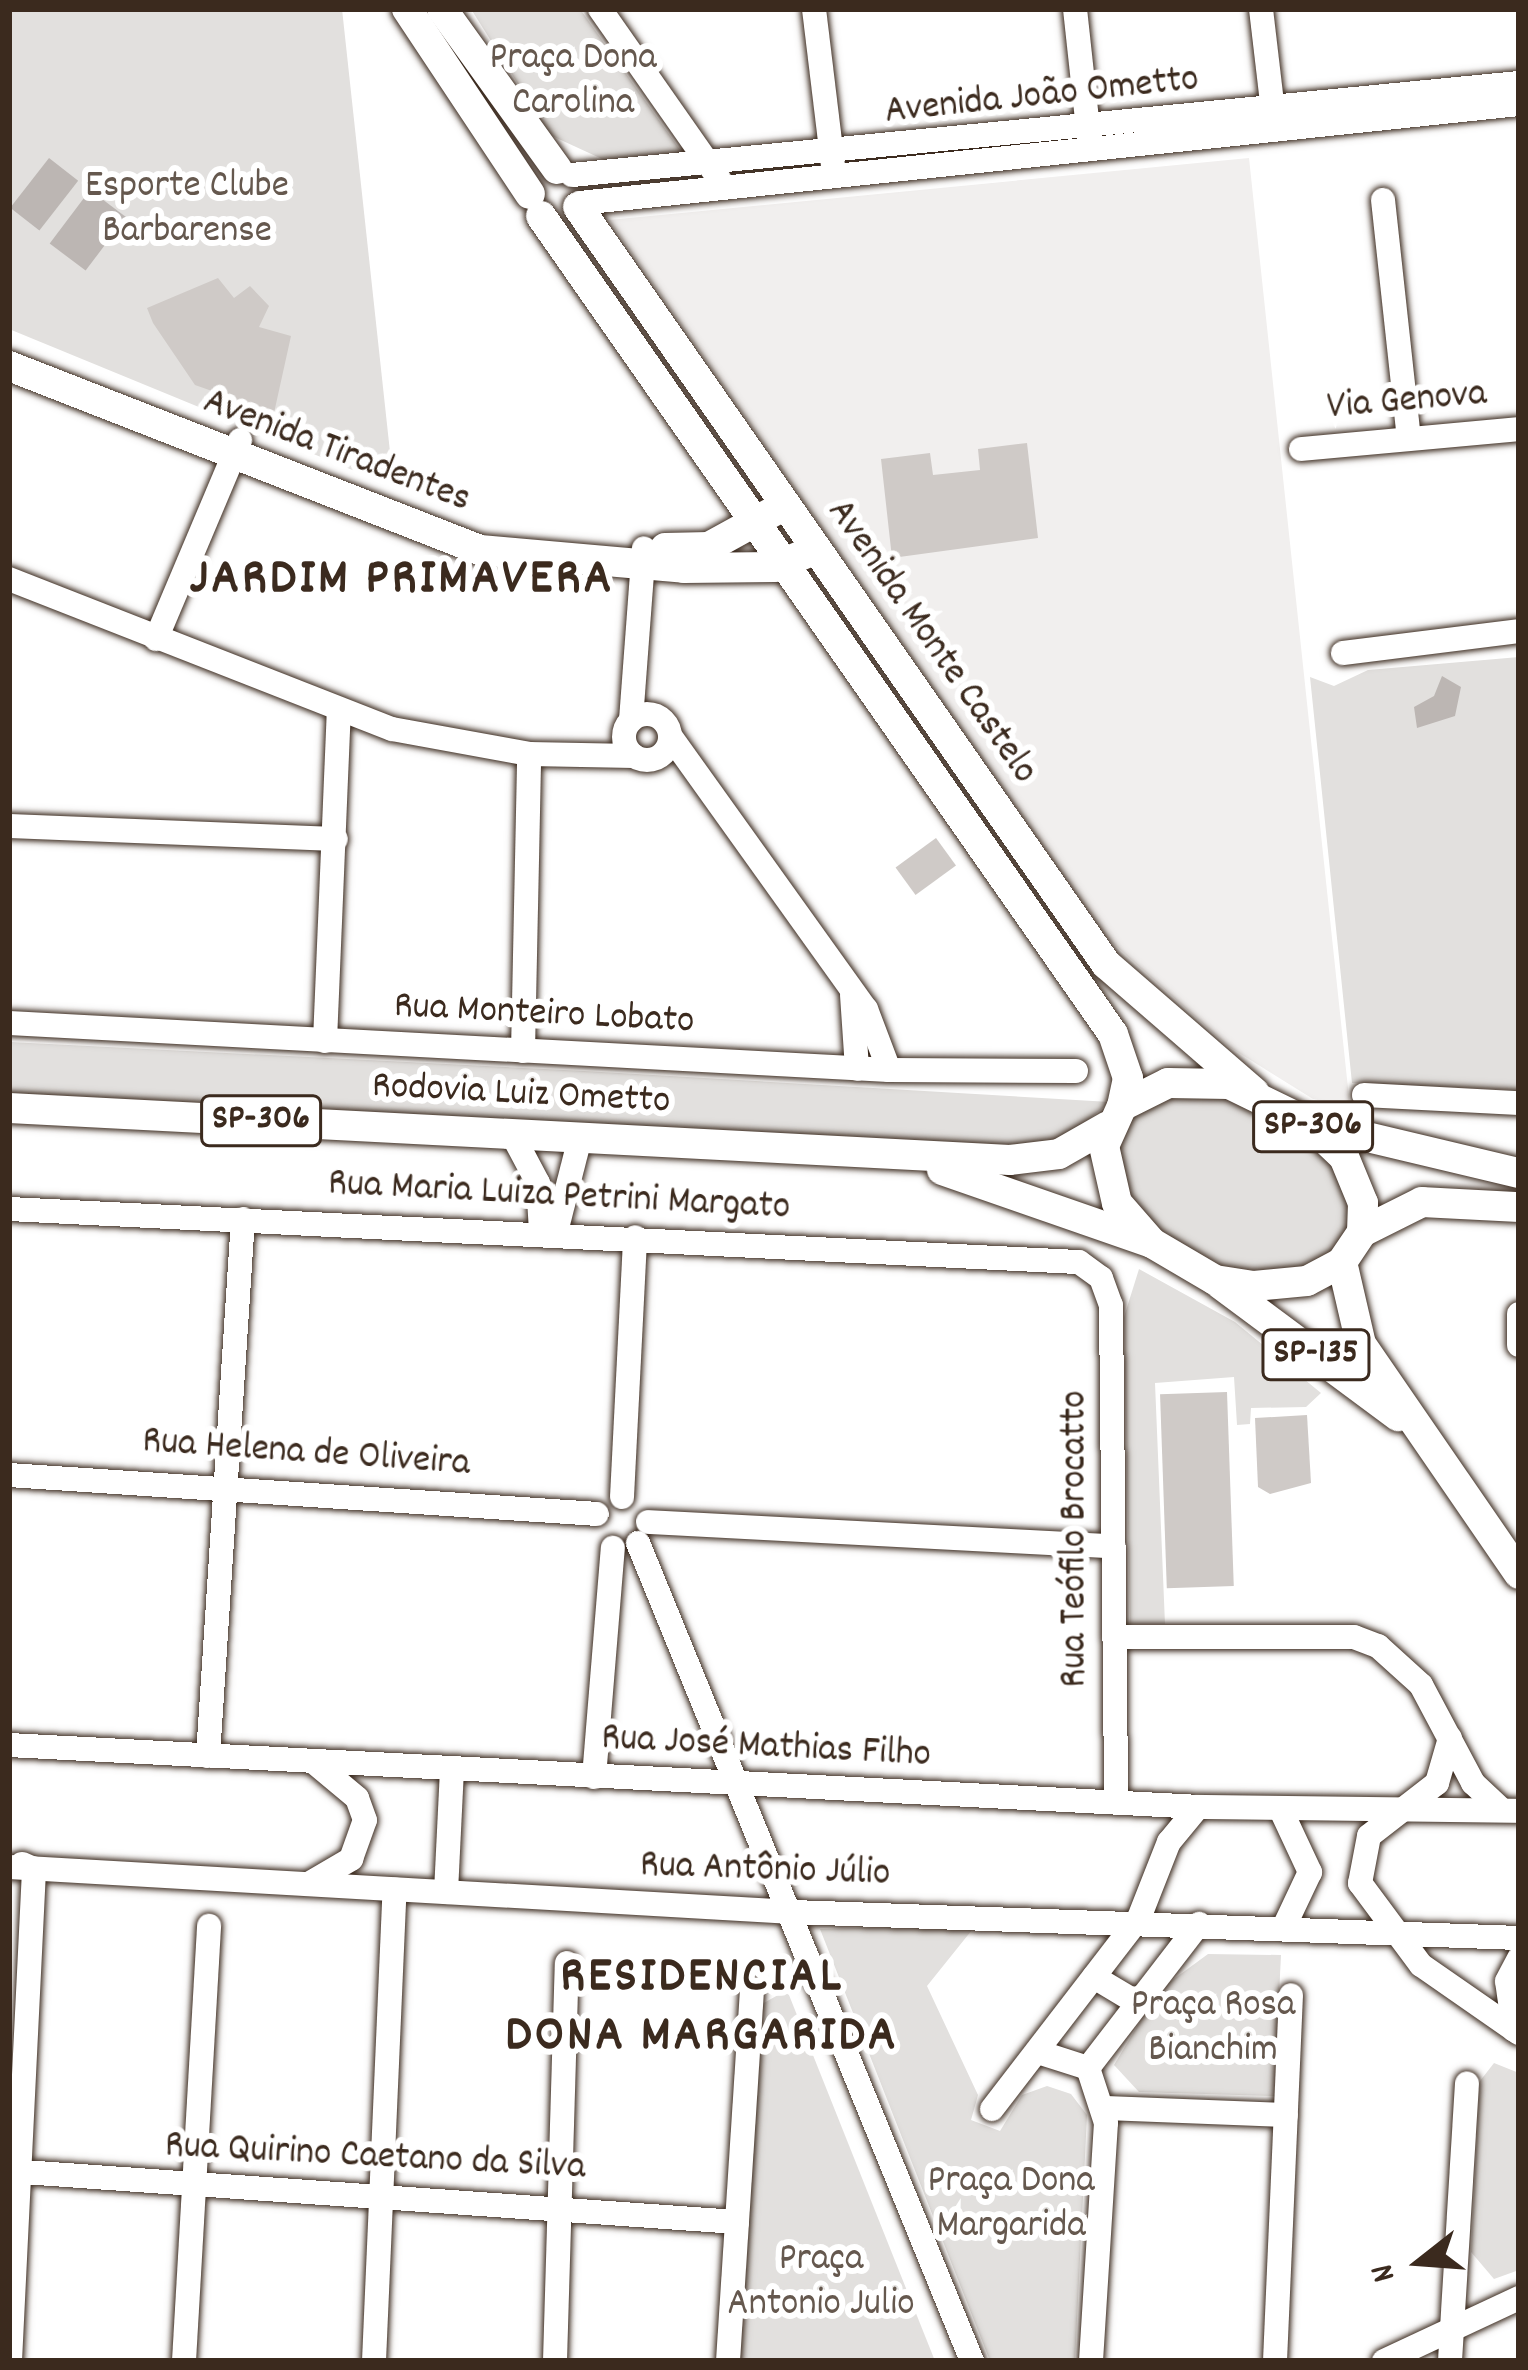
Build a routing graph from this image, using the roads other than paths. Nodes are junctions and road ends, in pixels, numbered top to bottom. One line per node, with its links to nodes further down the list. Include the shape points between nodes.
1 (407, 9): 15 (main road, Avenida Monte Castelo)
2 (442, 9): 13 (main road, Avenida Monte Castelo)
3 (600, 9): 12 (street)
4 (814, 9): 11 (street)
5 (1075, 9): 10 (street)
6 (1261, 9): 9 (street)
7 (1519, 83): 9 (street, Avenida João Ometto)
8 (1519, 104): 9 (street, Avenida João Ometto)
9 (1274, 119): 10 (street, Avenida João Ometto)
10 (1089, 139): 11 (street, Avenida João Ometto)
11 (833, 166): 12 (street, Avenida João Ometto)
12 (719, 178): 13 (street, Avenida João Ometto)
13 (572, 188): 15 (main road, via 566,218); 15 (main road, via 535,178); 22 (main road, Avenida Monte Castelo)
14 (1382, 200): 19 (street)
15 (535, 205): 22 (main road, Avenida Monte Castelo)
16 (9, 346): 20 (main road, Avenida Tiradentes)
17 (9, 366): 20 (main road, Avenida Tiradentes)
18 (1519, 429): 19 (street, Via Genova)
19 (1408, 438): 21 (street, Via Genova)
20 (236, 448): 24 (main road, Avenida Tiradentes, via 458,544); 29 (street)
21 (1301, 449)
22 (772, 512): 23 (main road, Avenida Monte Castelo); 24 (main road, Avenida Tiradentes, via 709,547)
23 (802, 555): 25 (main road, Avenida Tiradentes); 27 (main road, Avenida Monte Castelo); 37 (main road, Avenida Monte Castelo)
24 (645, 557): 25 (main road, Avenida Tiradentes); 32 (street)
25 (737, 568): 27 (main road)
26 (9, 580): 29 (street)
27 (812, 598): 38 (main road, Avenida Monte Castelo)
28 (1519, 631): 30 (street)
29 (156, 639): 31 (street)
30 (1343, 653)
31 (339, 713): 33 (street); 36 (street)
32 (639, 737): 33 (street, via 586,755); 34 (street); 34 (street, via 670,737)
33 (530, 754): 42 (street)
34 (698, 777): 39 (street)
35 (9, 826): 36 (street)
36 (336, 839): 41 (street)
37 (1106, 964): 38 (main road, via 1106,988); 46 (main road, Avenida Monte Castelo)
38 (1081, 987): 50 (main road, Avenida Monte Castelo, via 1121,1051)
39 (851, 992): 43 (street); 44 (street, via 881,1035)
40 (9, 1023): 41 (street, Rua Monteiro Lobato)
41 (325, 1041): 42 (street, Rua Monteiro Lobato)
42 (523, 1052): 43 (street, Rua Monteiro Lobato)
43 (856, 1069): 44 (street, Rua Monteiro Lobato)
44 (889, 1070): 45 (street, Rua Monteiro Lobato)
45 (1076, 1072)
46 (1254, 1091): 50 (main road, SP-306, via 1168,1082); 51 (main road, SP-306)
47 (1364, 1095): 48 (street)
48 (1519, 1103)
49 (9, 1108): 52 (main road, Rodovia Luiz Ometto / SP-306)
50 (1115, 1116): 54 (main road, Rodovia Luiz Ometto / SP-306, via 1039,1160); 62 (main road, SP-306, via 1109,1185)
51 (1307, 1122): 55 (main road, SP-306); 60 (main road, SP-306, via 1352,1169)
52 (512, 1134): 53 (main road, Rodovia Luiz Ometto / SP-306); 59 (street, via 538,1183)
53 (580, 1138): 54 (main road, Rodovia Luiz Ometto / SP-306); 59 (street)
54 (885, 1154): 62 (main road, Rodovia Luiz Ometto / SP-306)
55 (1519, 1173)
56 (1519, 1208): 60 (main road, SP-306, via 1422,1202)
57 (9, 1209): 58 (street, Rua Maria Luiza Petrini Margato)
58 (243, 1220): 59 (street, Rua Maria Luiza Petrini Margato); 70 (street)
59 (549, 1231): 61 (street, Rua Maria Luiza Petrini Margato)
60 (1362, 1232): 63 (main road, SP-306)
61 (635, 1238): 64 (street, Rua Maria Luiza Petrini Margato, via 1065,1258); 71 (street)
62 (1152, 1243): 65 (main road, SP-306)
63 (1342, 1262): 65 (main road, SP-306, via 1290,1285); 68 (main road, SP-135, via 1361,1344)
64 (1101, 1278): 74 (street, Rua Teófilo Brocatto, via 1112,1305)
65 (1215, 1280): 68 (main road, SP-135)
66 (1518, 1314): 67 (street)
67 (1519, 1345)
68 (1417, 1430): 75 (main road, SP-135)
69 (9, 1475): 70 (street, Rua Helena de Oliveira)
70 (228, 1484): 72 (street, Rua Helena de Oliveira); 80 (street)
71 (622, 1497): 72 (street); 73 (street)
72 (597, 1514): 73 (street, via 596,1531)
73 (633, 1538): 74 (street); 84 (street); 85 (street)
74 (1113, 1546): 76 (street, Rua Teófilo Brocatto)
75 (1519, 1574)
76 (1114, 1637): 77 (street, via 1354,1636 1397,1659); 86 (street, Rua Teófilo Brocatto)
77 (1450, 1738): 89 (street, via 1437,1783); 90 (street, via 1473,1783)
78 (9, 1745): 79 (street, Rua José Mathias Filho)
79 (40, 1747): 80 (street, Rua José Mathias Filho); 82 (street)
80 (208, 1756): 81 (street, Rua José Mathias Filho)
81 (314, 1762): 83 (street, Rua José Mathias Filho); 93 (street, via 357,1798 365,1820 351,1859)
82 (9, 1764)
83 (452, 1769): 84 (street, Rua José Mathias Filho); 95 (street)
84 (595, 1777): 85 (street, Rua José Mathias Filho)
85 (740, 1785): 86 (street, Rua José Mathias Filho); 96 (street)
86 (1115, 1802): 87 (street, Rua José Mathias Filho)
87 (1198, 1807): 88 (street, Rua José Mathias Filho); 97 (street, via 1169,1842)
88 (1280, 1808): 89 (street, Rua José Mathias Filho); 99 (street, via 1310,1872)
89 (1397, 1809): 90 (street, Rua José Mathias Filho); 101 (street, via 1370,1836 1358,1868)
90 (1510, 1810)
91 (9, 1858): 92 (street)
92 (21, 1868): 93 (street, Rua Antônio Júlio); 116 (street)
93 (308, 1884): 94 (street, Rua Antônio Júlio)
94 (395, 1889): 95 (street, Rua Antônio Júlio); 118 (street)
95 (446, 1892): 96 (street, Rua Antônio Júlio)
96 (793, 1912): 97 (street, Rua Antônio Júlio); 128 (street)
97 (1138, 1918): 98 (street, Rua Antônio Júlio); 105 (street)
98 (1198, 1924): 99 (street, Rua Antônio Júlio); 108 (street)
99 (1285, 1925): 101 (street, Rua Antônio Júlio)
100 (208, 1926): 117 (street)
101 (1387, 1930): 102 (street, Rua Antônio Júlio); 109 (street)
102 (1519, 1938)
103 (1519, 1958): 109 (street, via 1507,1981)
104 (567, 1964): 119 (street)
105 (1094, 1977): 108 (street); 110 (street)
106 (752, 1990): 120 (street)
107 (1291, 1996): 115 (street)
108 (1136, 2002): 111 (street)
109 (1516, 2031)
110 (1038, 2052): 111 (street); 114 (street)
111 (1088, 2068): 113 (street)
112 (1467, 2084): 122 (street)
113 (1105, 2108): 115 (street); 129 (street)
114 (992, 2109)
115 (1286, 2115): 130 (street)
116 (14, 2171): 117 (street, Rua Quirino Caetano da Silva); 123 (street)
117 (198, 2186): 118 (street, Rua Quirino Caetano da Silva); 124 (street)
118 (382, 2198): 119 (street, Rua Quirino Caetano da Silva); 125 (street)
119 (564, 2206): 120 (street, Rua Quirino Caetano da Silva); 126 (street)
120 (737, 2222): 127 (street)
121 (1519, 2298): 122 (street)
122 (1451, 2332): 131 (street); 132 (street)
123 (10, 2361)
124 (184, 2361)
125 (374, 2361)
126 (555, 2361)
127 (728, 2361)
128 (972, 2361)
129 (1091, 2361)
130 (1275, 2361)
131 (1384, 2361)
132 (1450, 2361)

